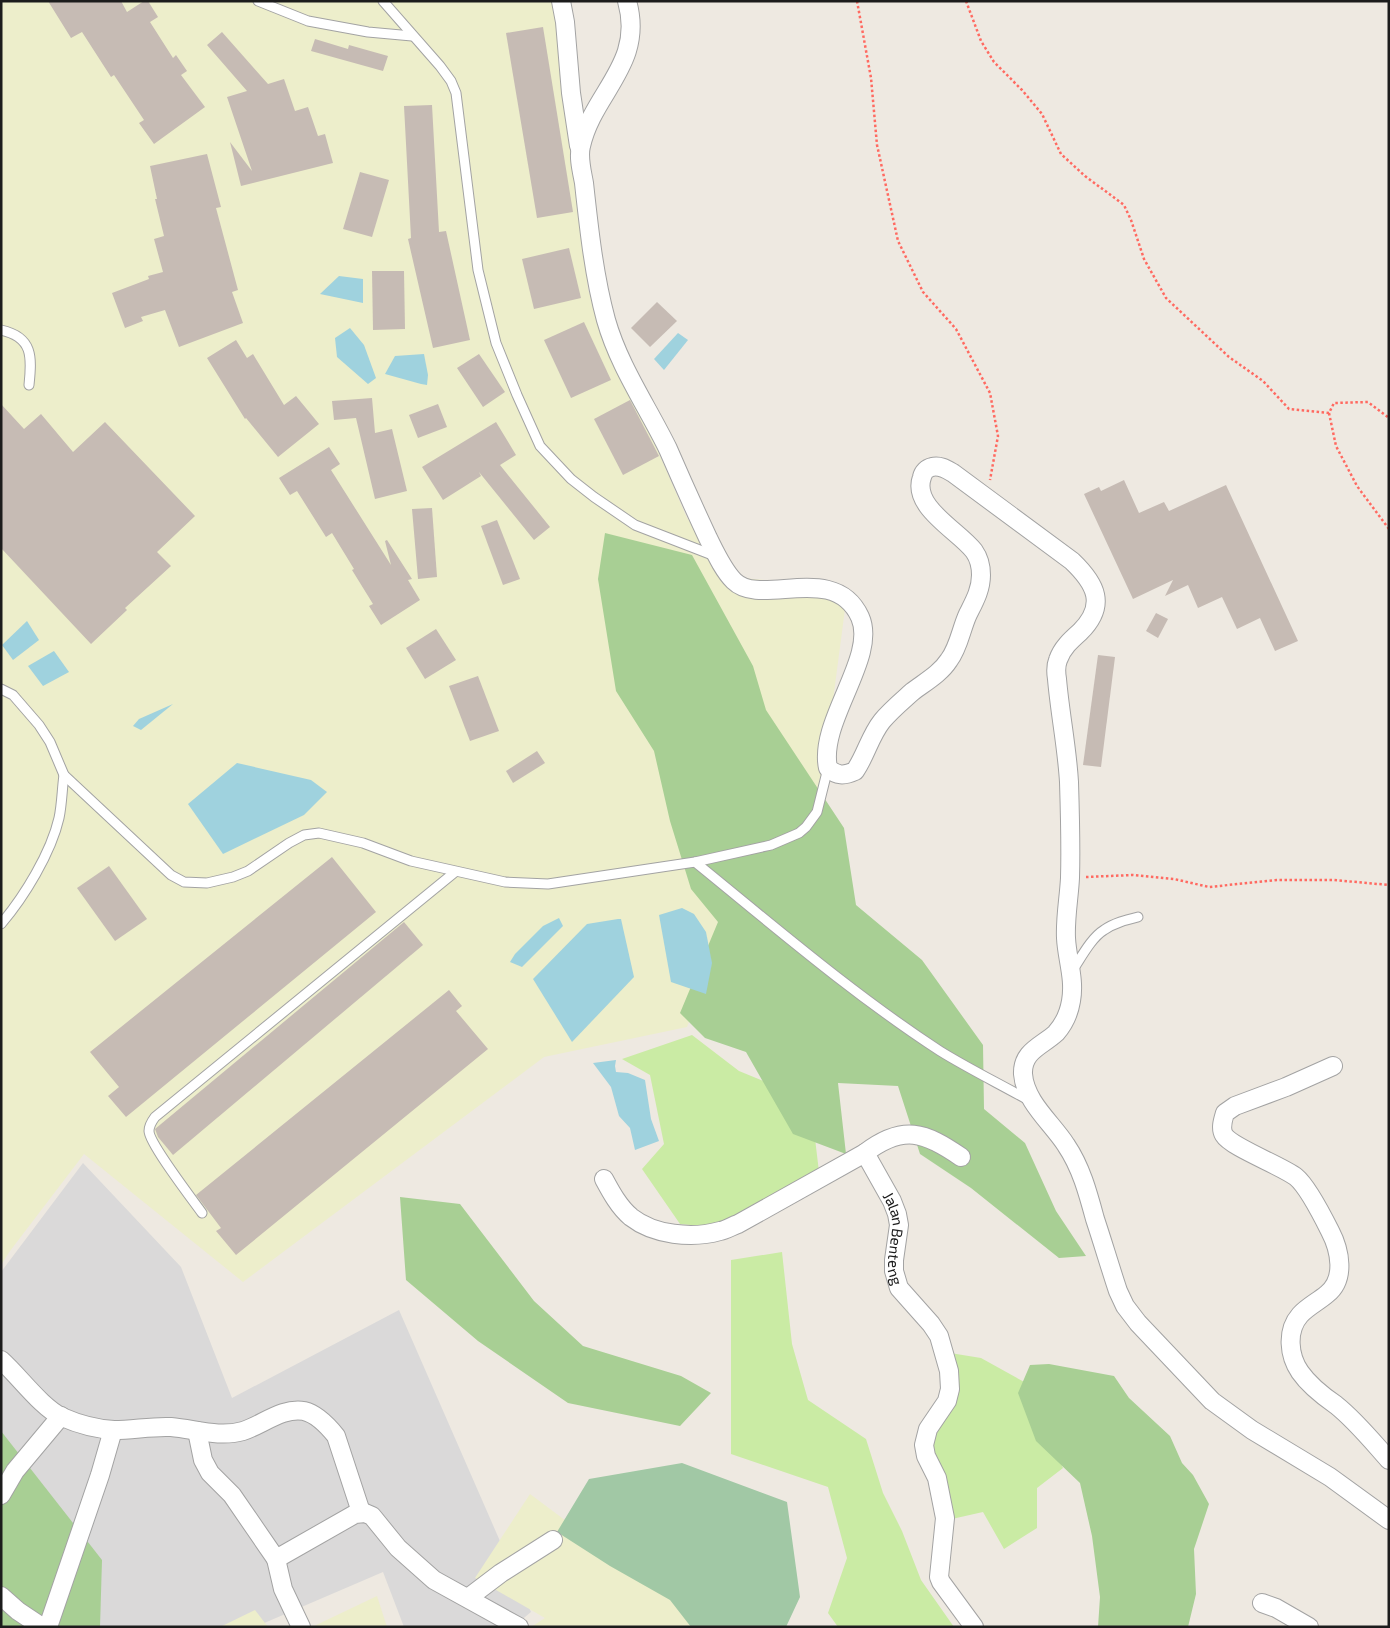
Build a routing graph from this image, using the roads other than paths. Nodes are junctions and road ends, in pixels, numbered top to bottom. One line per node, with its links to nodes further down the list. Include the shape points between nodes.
1 (258, 1): 5 (lane, via 308,22)
2 (383, 1): 5 (lane)
3 (561, 1): 6 (street)
4 (627, 1): 6 (street, via 631,37 624,60 586,129)
5 (412, 36): 9 (lane, via 440,66 456,93 480,279 496,343 540,446 571,479 635,525)
6 (580, 149): 9 (street, via 587,215 607,322 620,358 667,448)
7 (1, 330): 8 (lane, via 17,335 29,351)
8 (29, 384)
9 (717, 557): 11 (street, via 733,580 742,586 762,590 802,587 826,590 840,595 858,614 862,626 860,649 830,731)
10 (1, 689): 12 (lane, via 13,695 39,725)
11 (828, 768): 13 (lane, via 817,812 799,833 771,845); 17 (street, via 840,775 855,771 882,721 950,659 978,592 981,573 975,552 938,517 922,494 924,472 932,466 943,467 1072,561 1088,577 1094,592 1094,612 1064,647 1057,661 1056,678 1067,747 1070,878 1066,938)
12 (64, 775): 14 (lane, via 171,875 184,882 208,883 233,877 304,835 319,832); 16 (lane, via 59,819 48,848 31,882)
13 (695, 862): 14 (lane, via 548,884 505,882); 19 (lane, via 776,930 906,1028)
14 (455, 872): 23 (lane, via 155,1116 149,1126 150,1136)
15 (1138, 917): 17 (lane, via 1104,929)
16 (1, 924)
17 (1072, 971): 19 (street, via 1073,988 1068,1014 1056,1032 1032,1050 1023,1067 1026,1088)
18 (1333, 1066): 28 (street, via 1235,1106 1225,1113 1222,1127 1226,1138 1296,1177 1331,1232 1340,1257 1338,1275 1329,1293 1300,1315 1292,1331 1291,1353 1300,1372)
19 (1035, 1104): 31 (street, via 1076,1161 1118,1291 1138,1322 1222,1410 1330,1477)
20 (865, 1153): 21 (street, via 892,1136 906,1134 940,1142); 22 (street, via 738,1224 704,1235 650,1229 630,1217 616,1201); 41 (street, Jalan Benteng, via 892,1201 900,1225 894,1260 899,1288 939,1336 949,1371 949,1395 928,1429 924,1445 945,1518 939,1577)
21 (961, 1157)
22 (604, 1179)
23 (202, 1213)
24 (1, 1360): 25 (street, via 47,1408)
25 (61, 1416): 26 (street, via 87,1426); 29 (street, via 15,1471)
26 (113, 1430): 27 (street, via 152,1426); 38 (street)
27 (197, 1432): 30 (street, via 222,1434 242,1431 288,1412 311,1414 336,1436); 33 (street, via 210,1473 232,1495)
28 (1389, 1460)
29 (1, 1495)
30 (361, 1512): 33 (street); 35 (street, via 372,1516 398,1548 434,1580)
31 (1389, 1520)
32 (553, 1540): 35 (street)
33 (276, 1559): 39 (street, via 283,1589)
34 (1, 1596): 37 (street)
35 (468, 1598): 40 (street)
36 (1262, 1603): 42 (street)
37 (42, 1627)
38 (48, 1627)
39 (301, 1627)
40 (519, 1627)
41 (974, 1627)
42 (1309, 1627)

